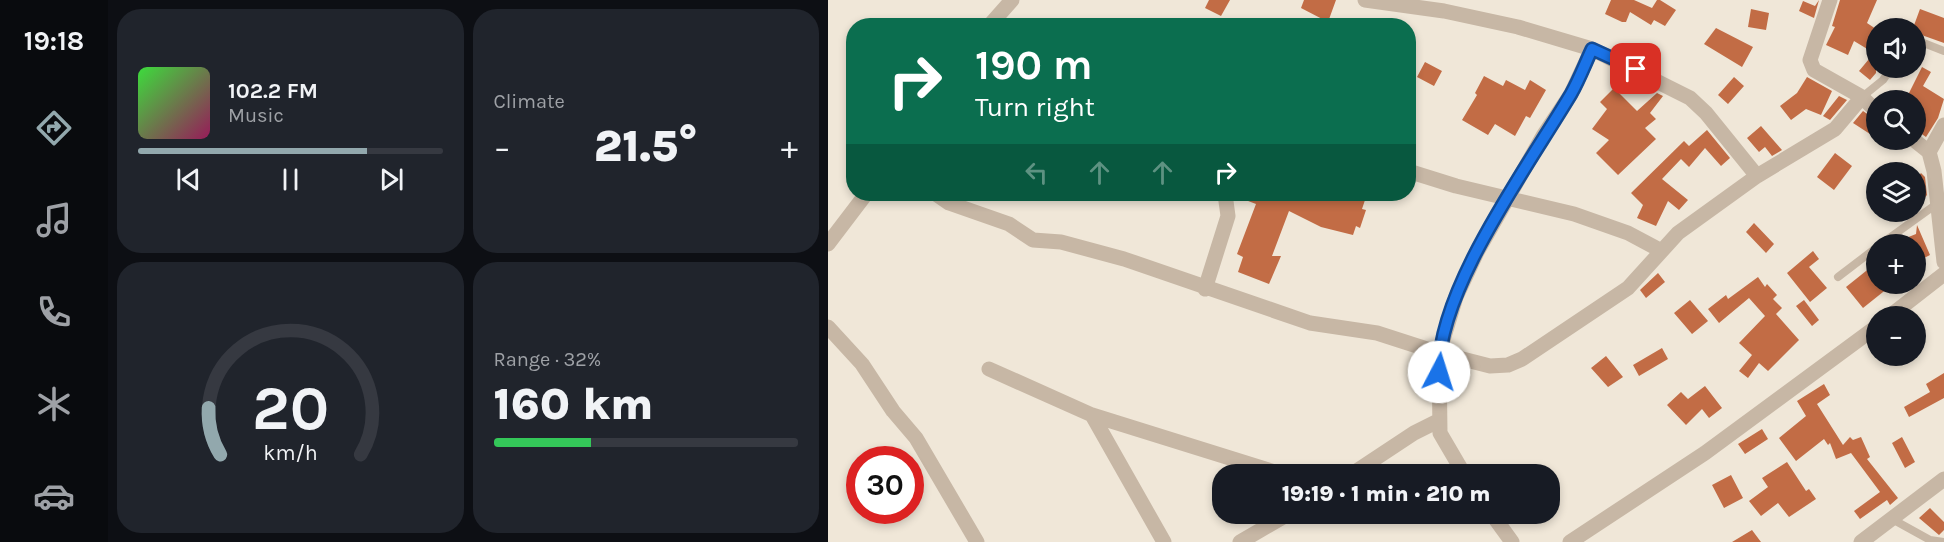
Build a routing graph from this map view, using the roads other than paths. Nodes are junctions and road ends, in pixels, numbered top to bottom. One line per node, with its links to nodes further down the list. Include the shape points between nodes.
1 (1012, 0): 4 (street)
2 (1365, 0): 6 (street, via 1444,11)
3 (1830, 0): 9 (street, via 1810,60 1814,70)
4 (996, 18)
5 (1926, 44): 7 (lane)
6 (1592, 49): 15 (street, via 1690,98); 16 (street, via 1571,94)
7 (1944, 51)
8 (1884, 78): 9 (lane)
9 (1862, 98): 10 (street); 15 (street, via 1835,129)
10 (1866, 102)
11 (1944, 125): 13 (street)
12 (1926, 150): 13 (street)
13 (1929, 152): 20 (street)
14 (1416, 173): 16 (street)
15 (1757, 176): 23 (street)
16 (1506, 199): 23 (street, via 1628,232); 32 (street, via 1456,297)
17 (861, 201): 22 (street)
18 (946, 201): 28 (street, via 1008,224 1033,240 1061,242 1115,256)
19 (1226, 201): 28 (street, via 1228,216)
20 (1938, 203): 21 (lane); 25 (street)
21 (1895, 234)
22 (828, 244)
23 (1660, 250): 32 (street, via 1628,288 1522,359 1490,366)
24 (1866, 256): 27 (lane)
25 (1944, 262)
26 (1944, 274): 29 (street)
27 (1838, 277)
28 (1205, 289): 32 (street, via 1310,323 1377,333)
29 (1903, 306)
30 (828, 327): 43 (street, via 862,364 916,438)
31 (1866, 334): 47 (street, via 1705,453)
32 (1439, 353): 35 (street)
33 (989, 369): 34 (street)
34 (1092, 415): 36 (street); 44 (street)
35 (1438, 421): 37 (street); 38 (street, via 1440,433)
36 (1249, 464)
37 (1367, 464)
38 (1458, 464)
39 (1944, 479): 40 (street)
40 (1892, 519): 48 (street); 49 (lane, via 1930,540)
41 (1271, 524): 45 (street)
42 (1499, 524): 46 (street)
43 (977, 542)
44 (1164, 542)
45 (1240, 542)
46 (1512, 542)
47 (1570, 542)
48 (1861, 542)
49 (1944, 542)

